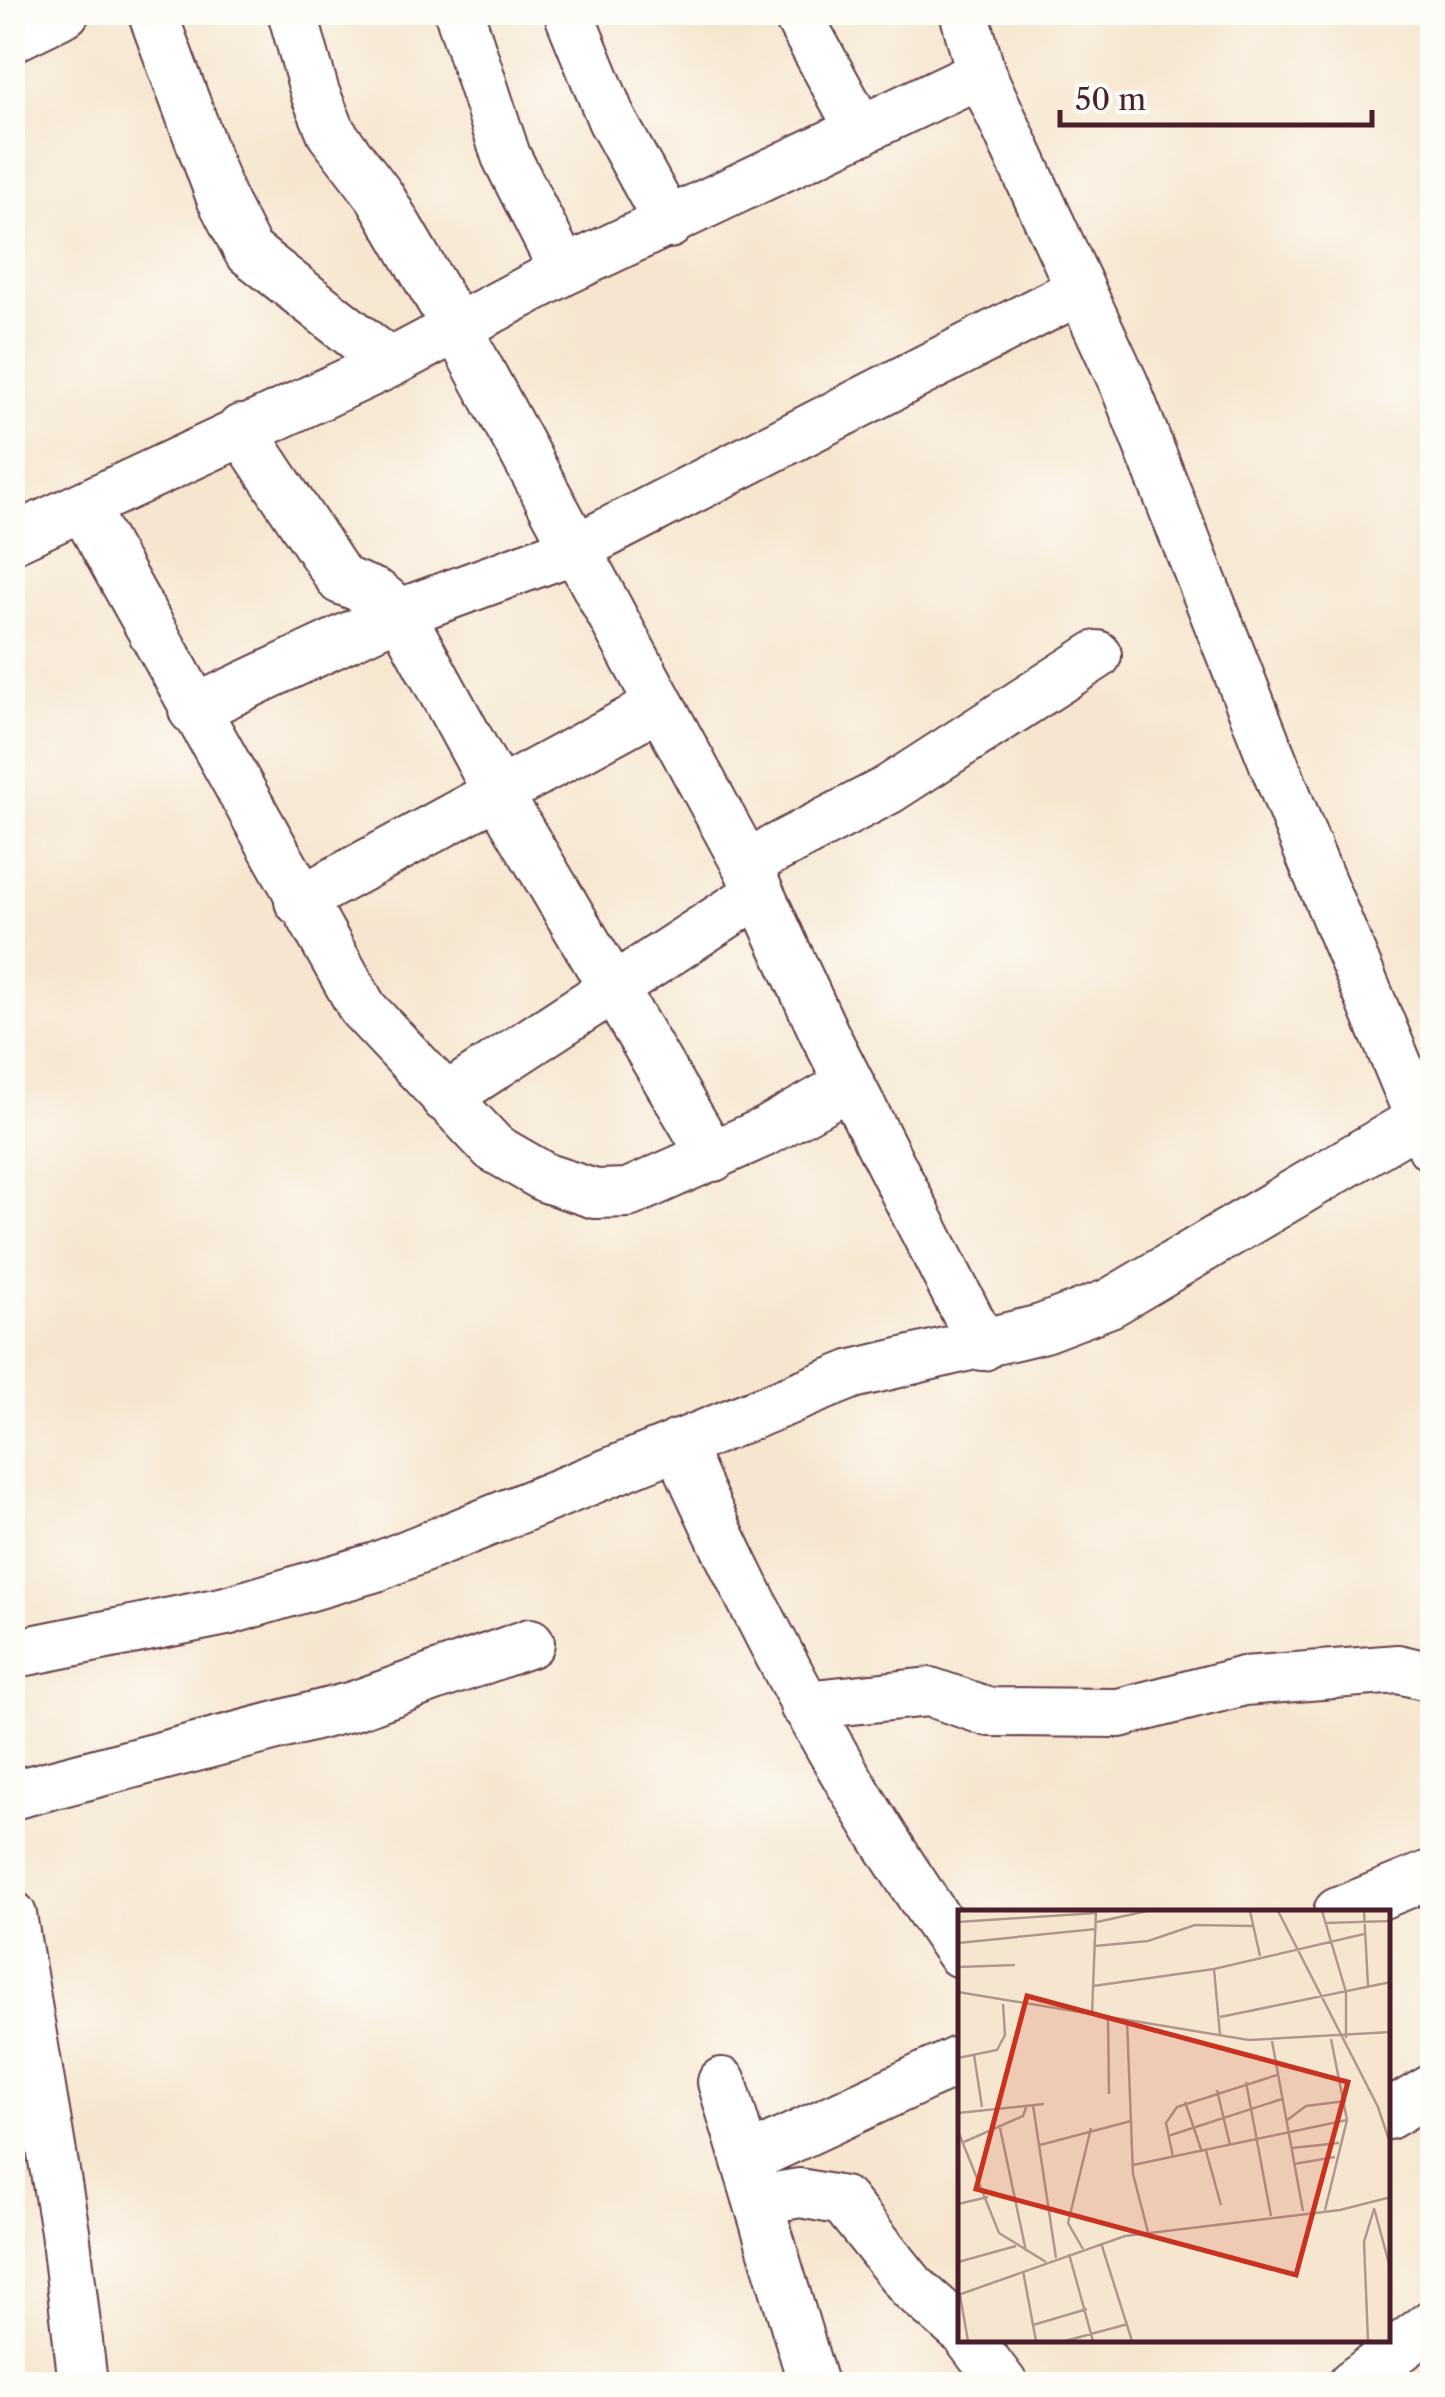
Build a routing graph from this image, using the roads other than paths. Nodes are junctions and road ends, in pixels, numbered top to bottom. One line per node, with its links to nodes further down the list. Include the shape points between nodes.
1 (64, 12): 8 (street)
2 (152, 12): 15 (street, via 221,198 248,251)
3 (292, 12): 14 (street, via 332,134 379,195)
4 (459, 12): 12 (street, via 506,156)
5 (568, 12): 11 (street, via 612,120)
6 (796, 12): 10 (street)
7 (964, 12): 9 (street)
8 (12, 38)
9 (981, 73): 10 (street); 13 (street)
10 (860, 131): 11 (street)
11 (670, 224): 12 (street)
12 (564, 271): 14 (street)
13 (1080, 290): 19 (street); 30 (street, via 1124,384)
14 (458, 330): 15 (street); 19 (street)
15 (390, 363): 16 (street)
16 (241, 429): 17 (street); 20 (street, via 341,580)
17 (83, 508): 18 (street); 23 (street)
18 (12, 540)
19 (575, 549): 20 (street); 22 (street)
20 (400, 612): 23 (street); 24 (street)
21 (1098, 654): 25 (street)
22 (660, 705): 24 (street); 25 (street)
23 (193, 710): 26 (street)
24 (499, 795): 26 (street); 27 (street)
25 (753, 879): 27 (street); 28 (street)
26 (299, 901): 29 (street, via 363,1009)
27 (616, 986): 29 (street); 31 (street)
28 (850, 1084): 31 (street); 32 (street)
29 (445, 1098): 31 (street, via 494,1148 546,1178 595,1194 628,1193)
30 (1426, 1133): 32 (street, via 1110,1303)
31 (714, 1157)
32 (983, 1346): 33 (street, via 853,1374)
33 (678, 1444): 35 (street, via 376,1567 226,1611); 37 (street, via 744,1594)
34 (530, 1643): 38 (street, via 353,1706)
35 (12, 1654)
36 (1432, 1678): 37 (street, via 1398,1669 1244,1681 1119,1714 989,1712 930,1692)
37 (804, 1706): 42 (street, via 854,1796)
38 (12, 1794)
39 (1432, 1874): 40 (street)
40 (1343, 1910)
41 (12, 1916): 51 (street, via 65,2231)
42 (958, 1950)
43 (958, 2061): 47 (street)
44 (722, 2082): 47 (street)
45 (1432, 2089): 46 (street)
46 (1390, 2114)
47 (753, 2179): 49 (street, via 843,2201 912,2287); 52 (street)
48 (1432, 2324): 54 (street)
49 (958, 2327)
50 (973, 2342): 53 (street)
51 (83, 2384)
52 (813, 2384)
53 (1002, 2384)
54 (1352, 2384)

